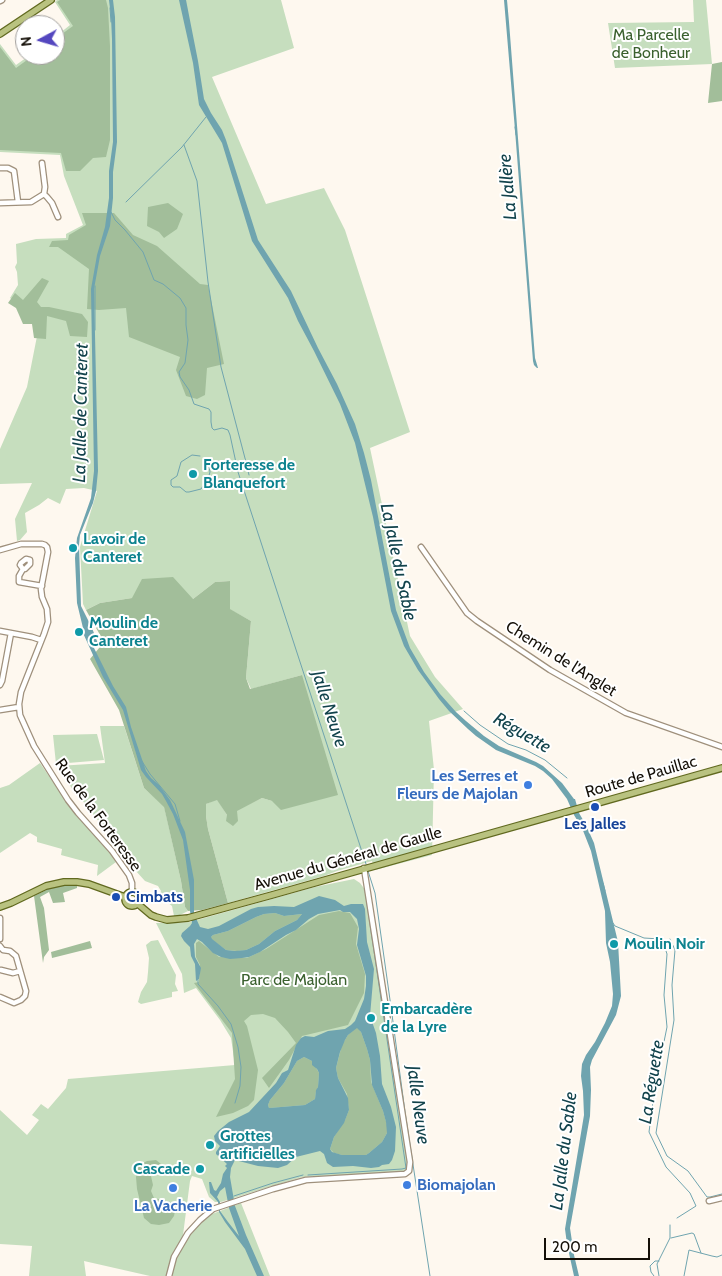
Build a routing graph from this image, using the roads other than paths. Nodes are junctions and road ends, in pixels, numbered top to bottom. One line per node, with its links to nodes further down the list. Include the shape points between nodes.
1 (51, 0): 2 (main road)
2 (0, 34)
3 (42, 162): 5 (street)
4 (0, 168): 7 (street, via 14,170)
5 (44, 194): 7 (street, via 31,202); 8 (street)
6 (0, 202): 7 (street)
7 (18, 202)
8 (58, 217)
9 (420, 547): 21 (street, Chemin de l'Anglet, via 467,613 550,670 626,713)
10 (0, 550): 12 (street, via 21,544 45,545 48,552)
11 (23, 569): 12 (street, via 19,582)
12 (42, 586): 15 (street, via 48,616)
13 (0, 631): 14 (street)
14 (12, 633): 15 (street); 17 (street)
15 (41, 640): 19 (street, via 21,692)
16 (0, 653): 17 (street)
17 (7, 654): 18 (street)
18 (0, 685)
19 (19, 707): 20 (street); 25 (street, Rue de la Forteresse, via 34,746 73,806 124,868 132,883)
20 (0, 710)
21 (722, 747)
22 (722, 768): 23 (main road, Route de Pauillac)
23 (568, 812): 24 (main road, Avenue du Général de Gaulle)
24 (364, 868): 27 (main road, Avenue du Général de Gaulle, via 176,920 151,915); 37 (street, via 410,1170 405,1174 293,1182 218,1207 188,1233 174,1257)
25 (132, 892): 26 (main road); 27 (main road, via 138,895)
26 (125, 897): 27 (main road, via 128,906); 28 (main road, via 89,884 64,882 46,886)
27 (138, 904)
28 (0, 907)
29 (0, 918): 30 (street)
30 (0, 938)
31 (0, 946): 33 (street, via 16,956)
32 (1, 970): 33 (street)
33 (20, 971): 34 (street, via 25,996 14,1003)
34 (0, 997)
35 (722, 1198): 36 (street)
36 (709, 1201)
37 (169, 1276)

